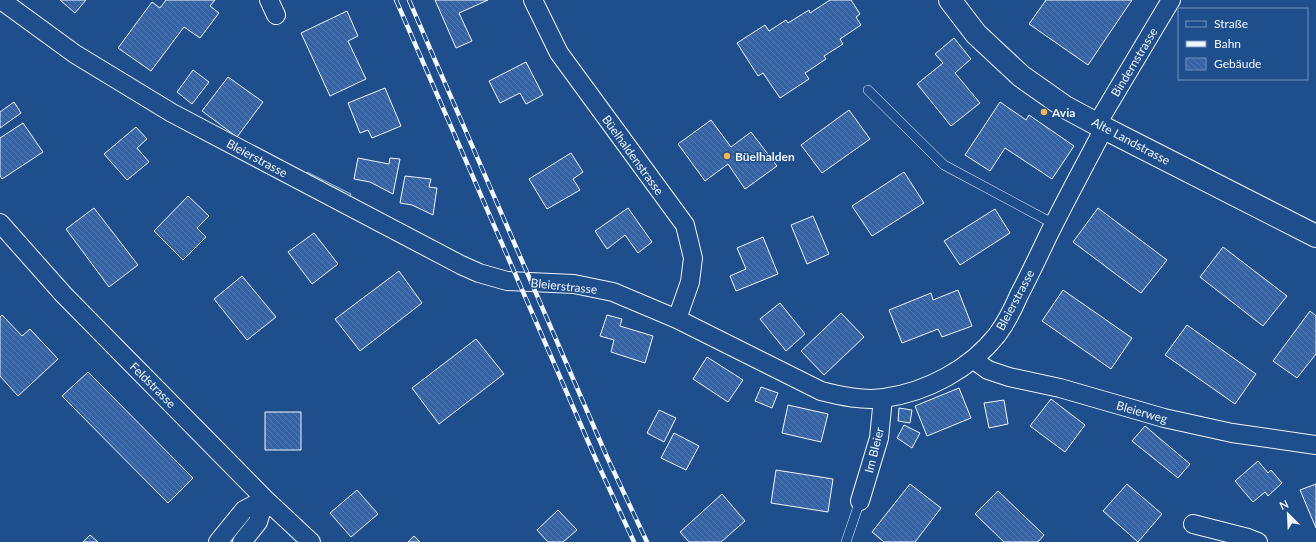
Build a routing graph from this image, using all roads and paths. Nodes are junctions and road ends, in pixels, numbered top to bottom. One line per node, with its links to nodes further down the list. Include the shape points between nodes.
1 (1, 0): 10 (street, Bleierstrasse, via 75,54 172,113 461,265 507,281 574,284 613,292)
2 (534, 0): 10 (street, Büelhaldenstrasse, via 559,53 685,225 693,258 690,282)
3 (950, 0): 6 (main road, Alte Landstrasse, via 976,34 1021,76 1065,107)
4 (1170, 0): 6 (street, Bindernstrasse)
5 (868, 90): 8 (lane, via 944,165)
6 (1100, 126): 8 (street, Bleierstrasse); 9 (main road, Alte Landstrasse)
7 (0, 223): 14 (street, Feldstrasse, via 64,296)
8 (1054, 224): 11 (street, Bleierstrasse, via 1010,315 998,334)
9 (1316, 236)
10 (677, 319): 12 (street, Bleierstrasse, via 821,391 842,396)
11 (974, 360): 12 (street, Bleierstrasse, via 941,380); 13 (street, Bleierweg, via 988,370 1010,377 1060,388 1164,418 1232,433)
12 (883, 398): 15 (street, Im Bleier, via 879,438)
13 (1316, 445)
14 (265, 499): 17 (street, via 244,510); 18 (street, via 258,522); 19 (street, Feldstrasse)
15 (860, 501): 20 (lane)
16 (1193, 524): 21 (street)
17 (218, 542)
18 (242, 542)
19 (311, 542)
20 (846, 542)
21 (1258, 542)

